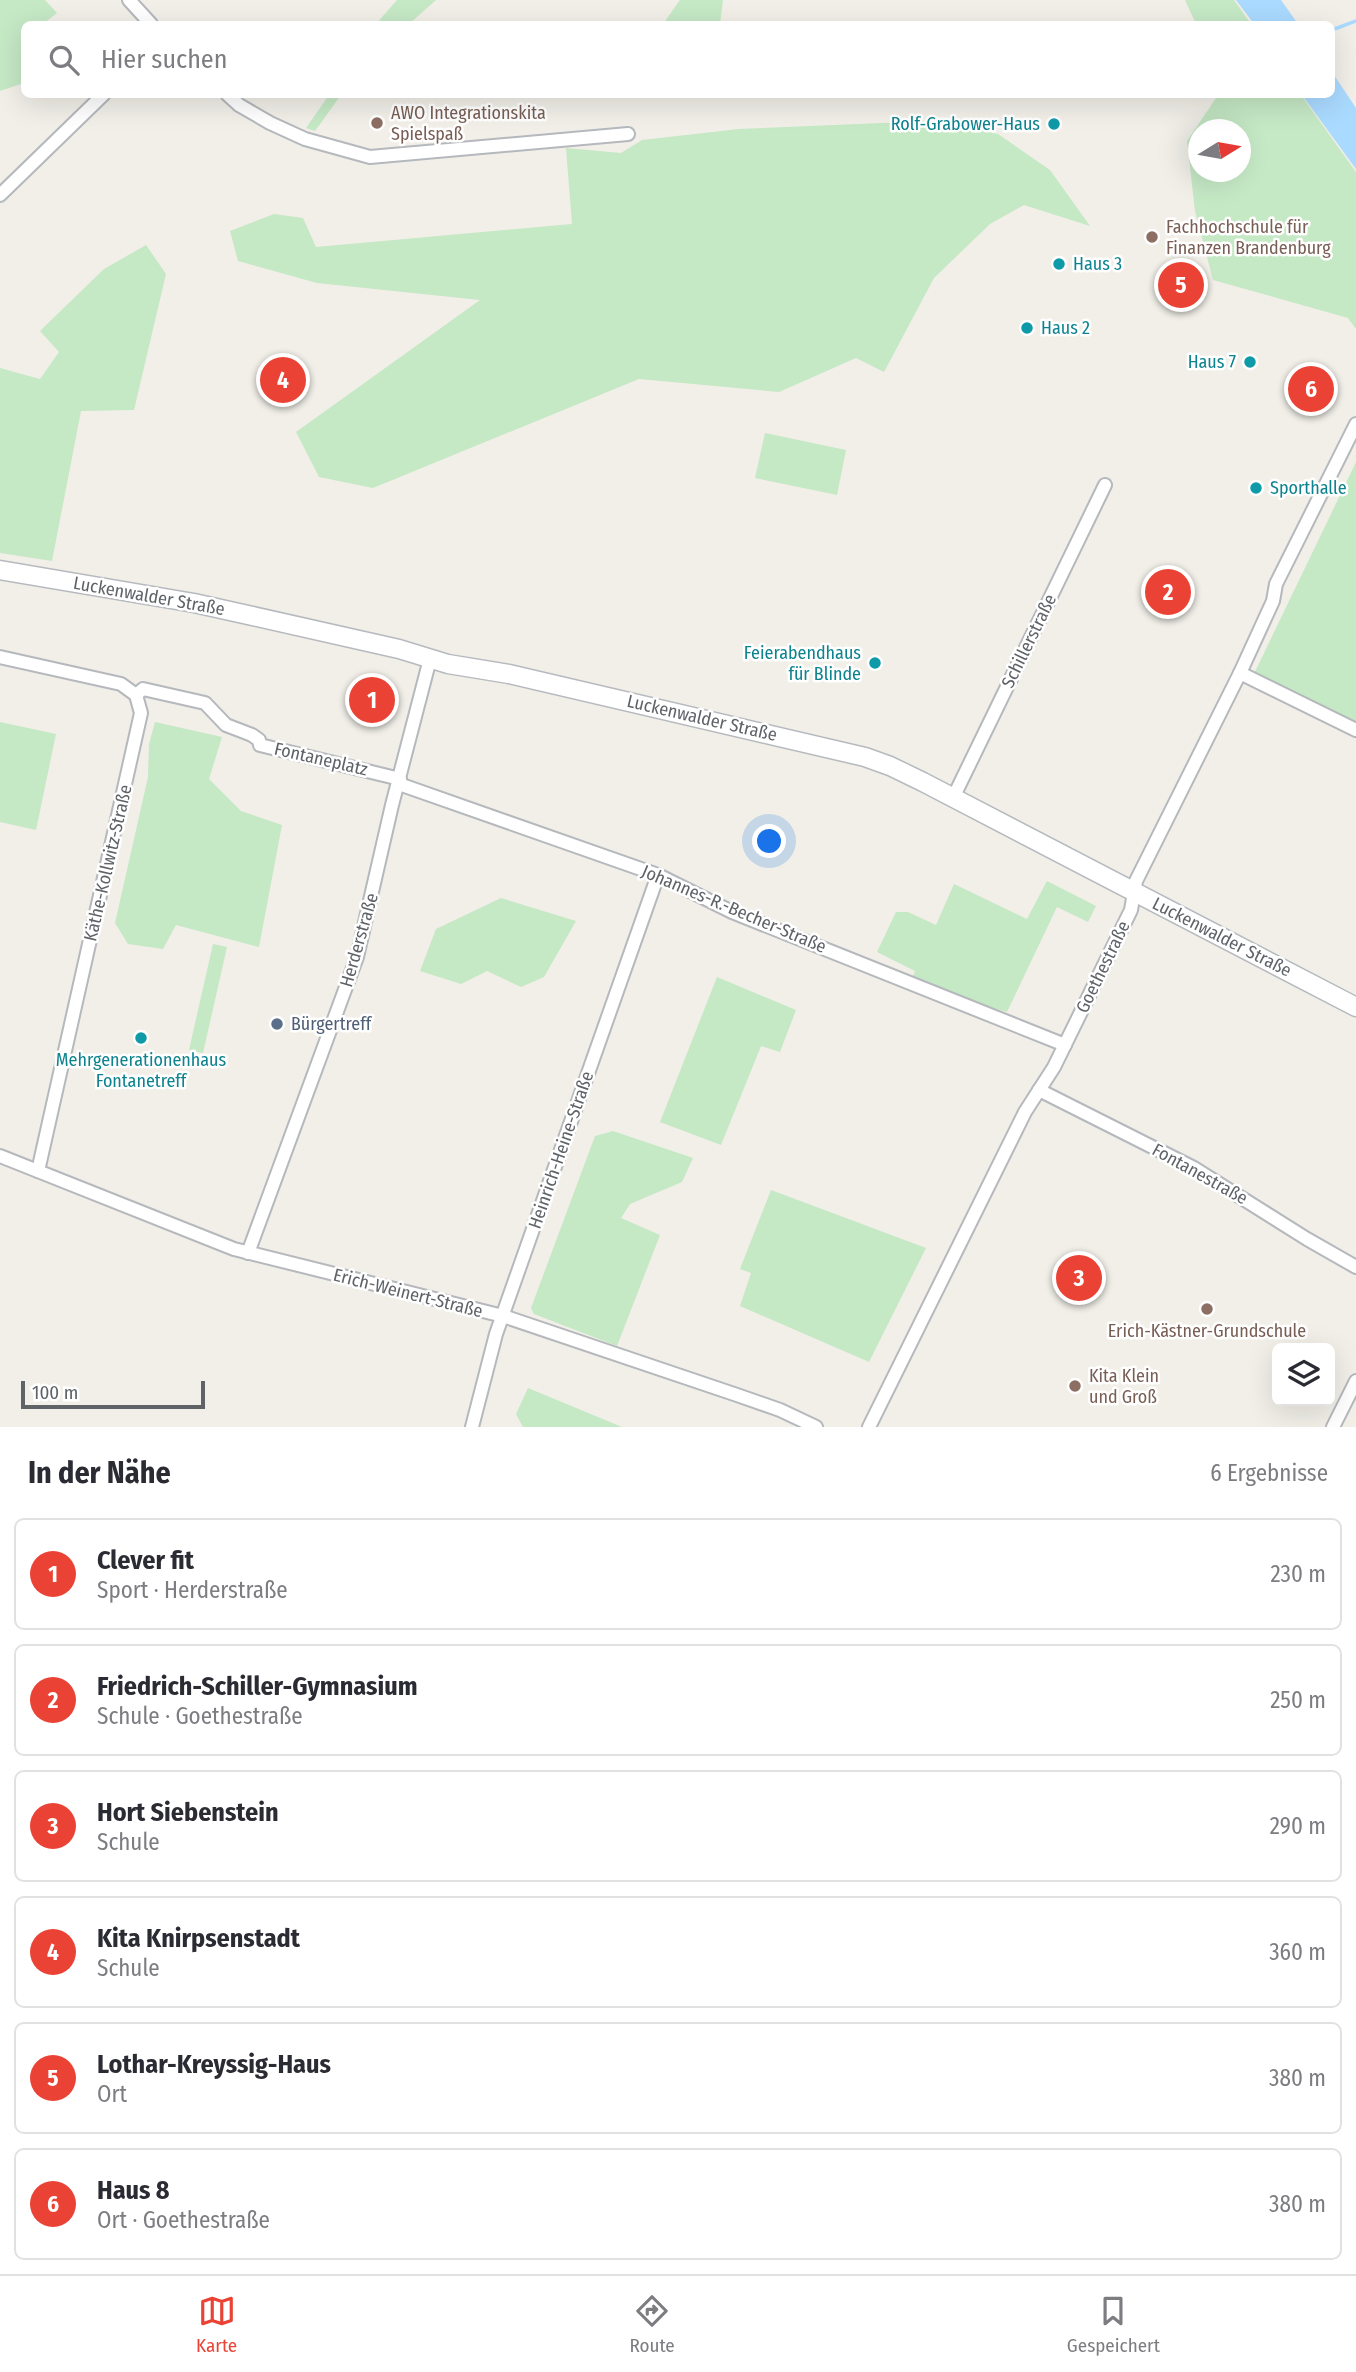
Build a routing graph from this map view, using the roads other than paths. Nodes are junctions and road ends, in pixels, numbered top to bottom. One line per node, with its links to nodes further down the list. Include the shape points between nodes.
1 (129, 0): 2 (street)
2 (148, 21)
3 (100, 98): 6 (street)
4 (231, 98): 5 (street, via 282,129 370,157)
5 (628, 134)
6 (0, 195)
7 (1356, 424): 12 (street, Goethestraße, via 1276,584)
8 (1105, 485): 16 (street, Schillerstraße)
9 (0, 570): 11 (main road, Luckenwalder Straße, via 194,603)
10 (0, 657): 13 (street, via 121,684)
11 (430, 659): 15 (street, Herderstraße); 16 (main road, Luckenwalder Straße, via 852,752)
12 (1241, 673): 14 (street); 18 (street, Goethestraße)
13 (136, 695): 15 (street, Fontaneplatz, via 143,689 205,703 226,725 252,734 260,745); 23 (street, Käthe-Kollwitz-Straße, via 141,719)
14 (1356, 730)
15 (400, 781): 17 (street, Johannes-R.-Becher-Straße); 24 (street, Herderstraße, via 355,965)
16 (953, 798): 18 (main road, Luckenwalder Straße)
17 (658, 875): 20 (street, Johannes-R.-Becher-Straße, via 732,912); 26 (street, Heinrich-Heine-Straße)
18 (1134, 892): 19 (main road, Luckenwalder Straße); 20 (street, Goethestraße, via 1132,910)
19 (1356, 1007)
20 (1065, 1045): 21 (street, Goethestraße)
21 (1039, 1090): 25 (street, Fontanestraße, via 1194,1168); 30 (street, Goethestraße)
22 (0, 1156): 23 (street, Erich-Weinert-Straße)
23 (38, 1171): 24 (street, Erich-Weinert-Straße)
24 (248, 1253): 26 (street, Erich-Weinert-Straße)
25 (1356, 1266)
26 (503, 1316): 28 (street, Heinrich-Heine-Straße); 29 (street, Erich-Weinert-Straße, via 780,1410)
27 (1356, 1381): 31 (street)
28 (472, 1427)
29 (816, 1427)
30 (869, 1427)
31 (1333, 1427)

